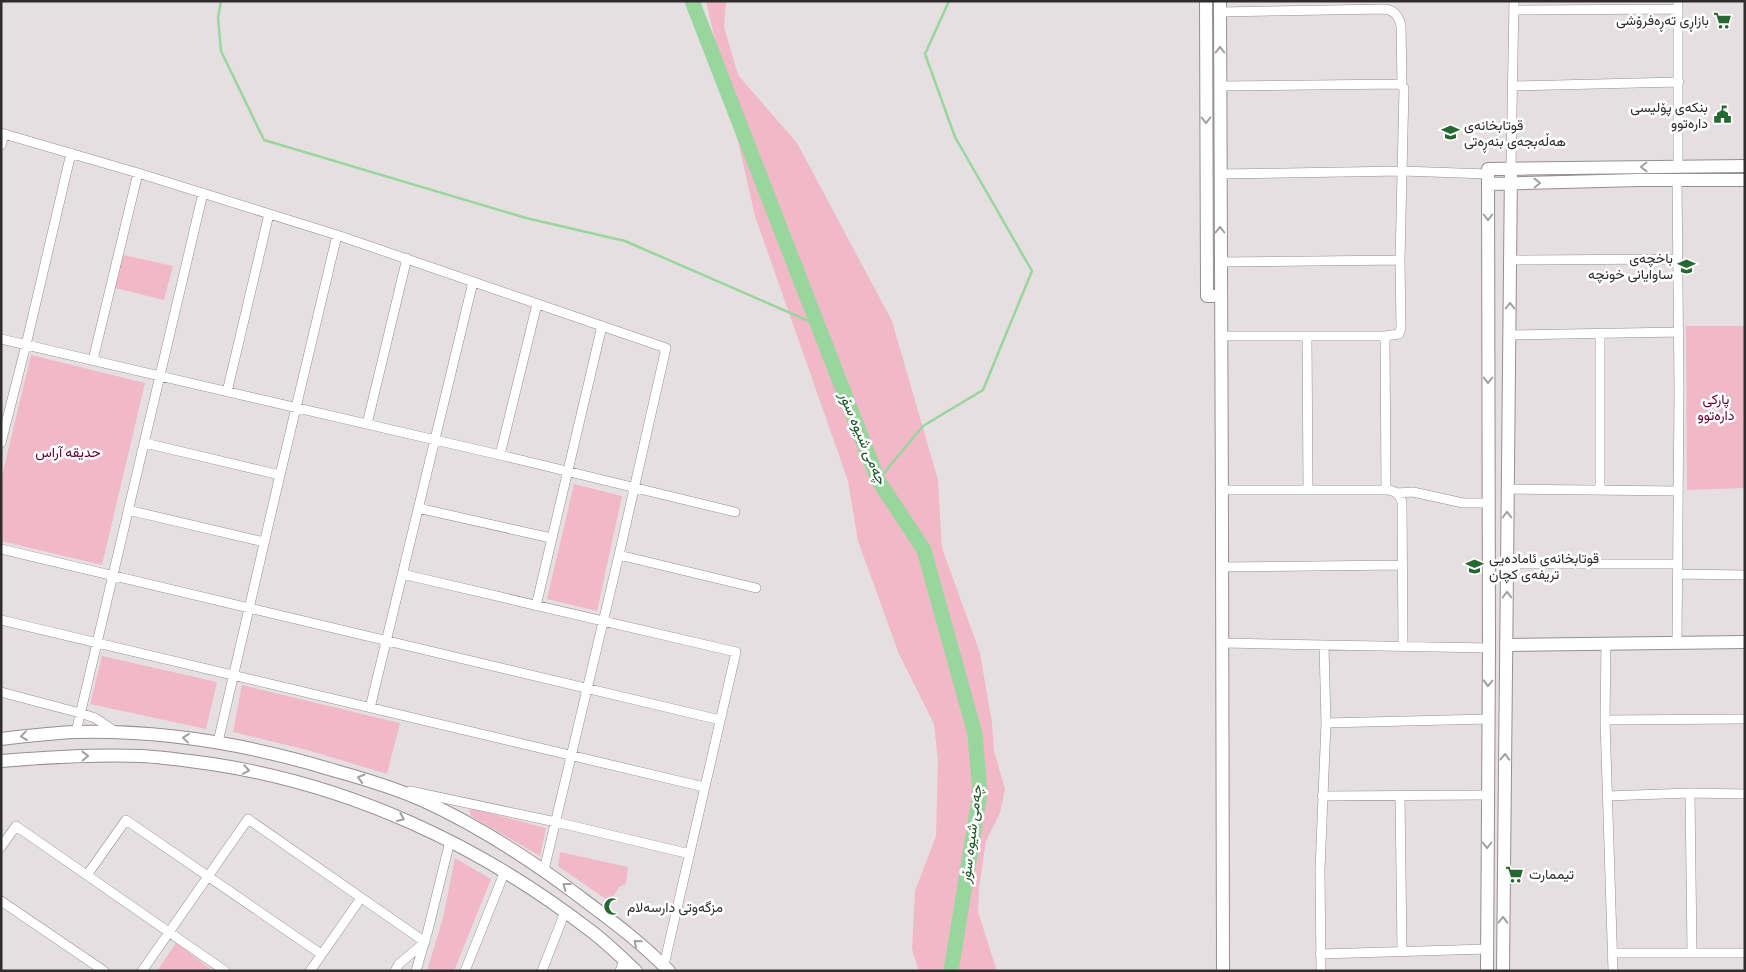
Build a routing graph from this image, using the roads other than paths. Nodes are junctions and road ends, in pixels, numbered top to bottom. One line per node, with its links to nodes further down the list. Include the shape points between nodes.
1 (1206, 1): 35 (street, one-way to 35)
2 (1386, 5): 5 (street); 9 (street, via 1400,21)
3 (1678, 5): 7 (street); 8 (street)
4 (1220, 6): 5 (street); 10 (street, one-way to 4)
5 (1306, 6)
6 (1514, 6): 7 (street); 11 (street)
7 (1600, 6)
8 (1679, 82): 11 (street); 15 (street)
9 (1402, 85): 10 (street); 18 (street)
10 (1220, 86): 21 (street)
11 (1512, 86): 17 (street)
12 (2, 133): 13 (street); 14 (street)
13 (1, 145)
14 (71, 153): 19 (street); 45 (street)
15 (1678, 166): 17 (street, one-way to 17); 20 (street)
16 (1745, 166): 20 (street)
17 (1511, 168): 22 (street); 25 (street)
18 (1402, 171): 21 (street); 22 (street); 31 (street)
19 (138, 173): 26 (street); 46 (street)
20 (1714, 173): 23 (street); 24 (street)
21 (1220, 174): 33 (street, one-way to 21)
22 (1488, 175): 25 (street); 58 (street, one-way to 58)
23 (1677, 180): 25 (street, one-way to 23); 30 (street)
24 (1745, 180)
25 (1511, 183): 32 (street)
26 (203, 193): 27 (street); 47 (street)
27 (269, 214): 28 (street); 48 (street)
28 (337, 235): 29 (street); 49 (street)
29 (407, 258): 34 (street); 50 (street)
30 (1678, 259): 32 (street); 38 (street)
31 (1400, 260): 33 (street); 43 (street, via 1401,328 1399,334)
32 (1510, 260): 40 (street, one-way to 32)
33 (1220, 262): 35 (street)
34 (473, 282): 36 (street); 51 (street)
35 (1213, 296): 41 (street)
36 (537, 304): 37 (street); 54 (street)
37 (602, 326): 55 (street); 57 (street, via 666,348)
38 (1679, 332): 39 (street); 64 (street)
39 (1600, 334): 40 (street); 63 (street)
40 (1510, 335): 59 (street)
41 (1220, 336): 42 (street); 60 (street)
42 (1307, 336): 43 (street); 61 (street)
43 (1385, 336): 62 (street)
44 (1, 339): 45 (street)
45 (26, 345): 46 (street); 52 (street)
46 (93, 360): 47 (street)
47 (160, 376): 48 (street); 53 (street)
48 (227, 392): 49 (street)
49 (296, 408): 50 (street); 56 (street)
50 (367, 424): 51 (street)
51 (434, 440): 54 (street); 67 (street)
52 (1, 443)
53 (144, 443): 56 (street); 68 (street)
54 (500, 455): 55 (street)
55 (568, 472): 57 (street); 70 (street)
56 (280, 475): 71 (street)
57 (634, 488): 69 (street); 73 (street)
58 (1488, 489): 59 (street); 66 (street)
59 (1507, 489): 63 (street); 74 (street, one-way to 59)
60 (1221, 490): 61 (street); 77 (street)
61 (1308, 490): 62 (street)
62 (1386, 490): 65 (street)
63 (1600, 491): 64 (street)
64 (1678, 491): 75 (street)
65 (1397, 493): 66 (street, via 1412,492 1463,503); 76 (street, via 1402,502)
66 (1488, 503): 96 (street)
67 (418, 508): 70 (street); 78 (street)
68 (128, 510): 71 (street); 80 (street)
69 (735, 512)
70 (551, 538): 83 (street)
71 (264, 542): 84 (street)
72 (1, 550): 80 (street)
73 (619, 554): 82 (street); 86 (street)
74 (1507, 564): 75 (street); 93 (street, one-way to 74)
75 (1678, 564): 79 (street)
76 (1401, 565): 77 (street); 95 (street)
77 (1222, 567): 90 (street)
78 (402, 574): 83 (street); 87 (street)
79 (1678, 574): 81 (street); 91 (street)
80 (112, 575): 84 (street); 88 (street)
81 (1745, 575)
82 (756, 588)
83 (536, 606): 86 (street)
84 (250, 608): 87 (street); 97 (street)
85 (1, 620): 88 (street)
86 (603, 621): 98 (street); 104 (street, via 736,652)
87 (386, 641): 98 (street); 100 (street)
88 (96, 642): 97 (street); 101 (street)
89 (1745, 642): 91 (street)
90 (1223, 643): 94 (street); 155 (street)
91 (1677, 643): 92 (street)
92 (1606, 644): 93 (street); 105 (street)
93 (1506, 645): 158 (street, one-way to 93)
94 (1324, 646): 95 (street); 106 (street)
95 (1404, 646): 96 (street)
96 (1489, 648): 102 (street, one-way to 102)
97 (234, 676): 100 (street); 111 (street)
98 (587, 688): 104 (street); 112 (street)
99 (1, 692): 101 (street)
100 (370, 708): 112 (street)
101 (80, 713): 107 (street); 108 (street, via 95,718)
102 (1488, 719): 106 (street); 119 (street)
103 (1745, 719): 105 (street)
104 (720, 720): 116 (street)
105 (1604, 720): 122 (street)
106 (1326, 723): 120 (street)
107 (76, 732): 108 (street); 110 (street, one-way to 110)
108 (116, 733): 109 (street)
109 (145, 734): 111 (street, one-way to 109); 113 (street)
110 (1, 739)
111 (218, 742): 115 (street, one-way to 111, via 269,752)
112 (571, 755): 116 (street); 123 (street)
113 (143, 756): 114 (street, one-way to 113, via 79,756); 124 (street, one-way to 124, via 236,768 302,783 377,808)
114 (1, 762)
115 (386, 786): 123 (street); 127 (street, via 461,820)
116 (704, 787): 126 (street)
117 (1690, 793): 118 (street); 122 (street); 141 (street)
118 (1745, 794)
119 (1487, 795): 121 (street); 137 (street, one-way to 137)
120 (1322, 796): 121 (street); 143 (street)
121 (1400, 796): 138 (street)
122 (1608, 796): 140 (street)
123 (556, 822): 126 (street); 127 (street)
124 (450, 841): 128 (street); 151 (street)
125 (1, 846): 129 (street, via 16,826)
126 (690, 854): 145 (street)
127 (544, 870): 134 (street, one-way to 127)
128 (506, 871): 133 (street); 152 (street)
129 (87, 875): 130 (street, via 126,820); 135 (street)
130 (208, 876): 131 (street, via 248,819); 135 (street); 142 (street)
131 (361, 898): 142 (street); 150 (street, via 425,942)
132 (1, 901): 146 (street)
133 (565, 912): 136 (street); 153 (street)
134 (605, 915): 136 (street); 145 (street, one-way to 134)
135 (168, 932): 147 (street); 148 (street)
136 (592, 932): 144 (street)
137 (1487, 949): 138 (street); 157 (street)
138 (1402, 950): 143 (street)
139 (1745, 952): 141 (street)
140 (1612, 953): 141 (street); 159 (street)
141 (1692, 953)
142 (321, 954): 149 (street)
143 (1320, 954): 156 (street)
144 (622, 965): 154 (street)
145 (666, 968)
146 (104, 971)
147 (142, 971)
148 (225, 971)
149 (310, 971)
150 (395, 971)
151 (416, 971)
152 (465, 971)
153 (542, 971)
154 (636, 971)
155 (1223, 971)
156 (1321, 971)
157 (1487, 971)
158 (1502, 971)
159 (1612, 971)

